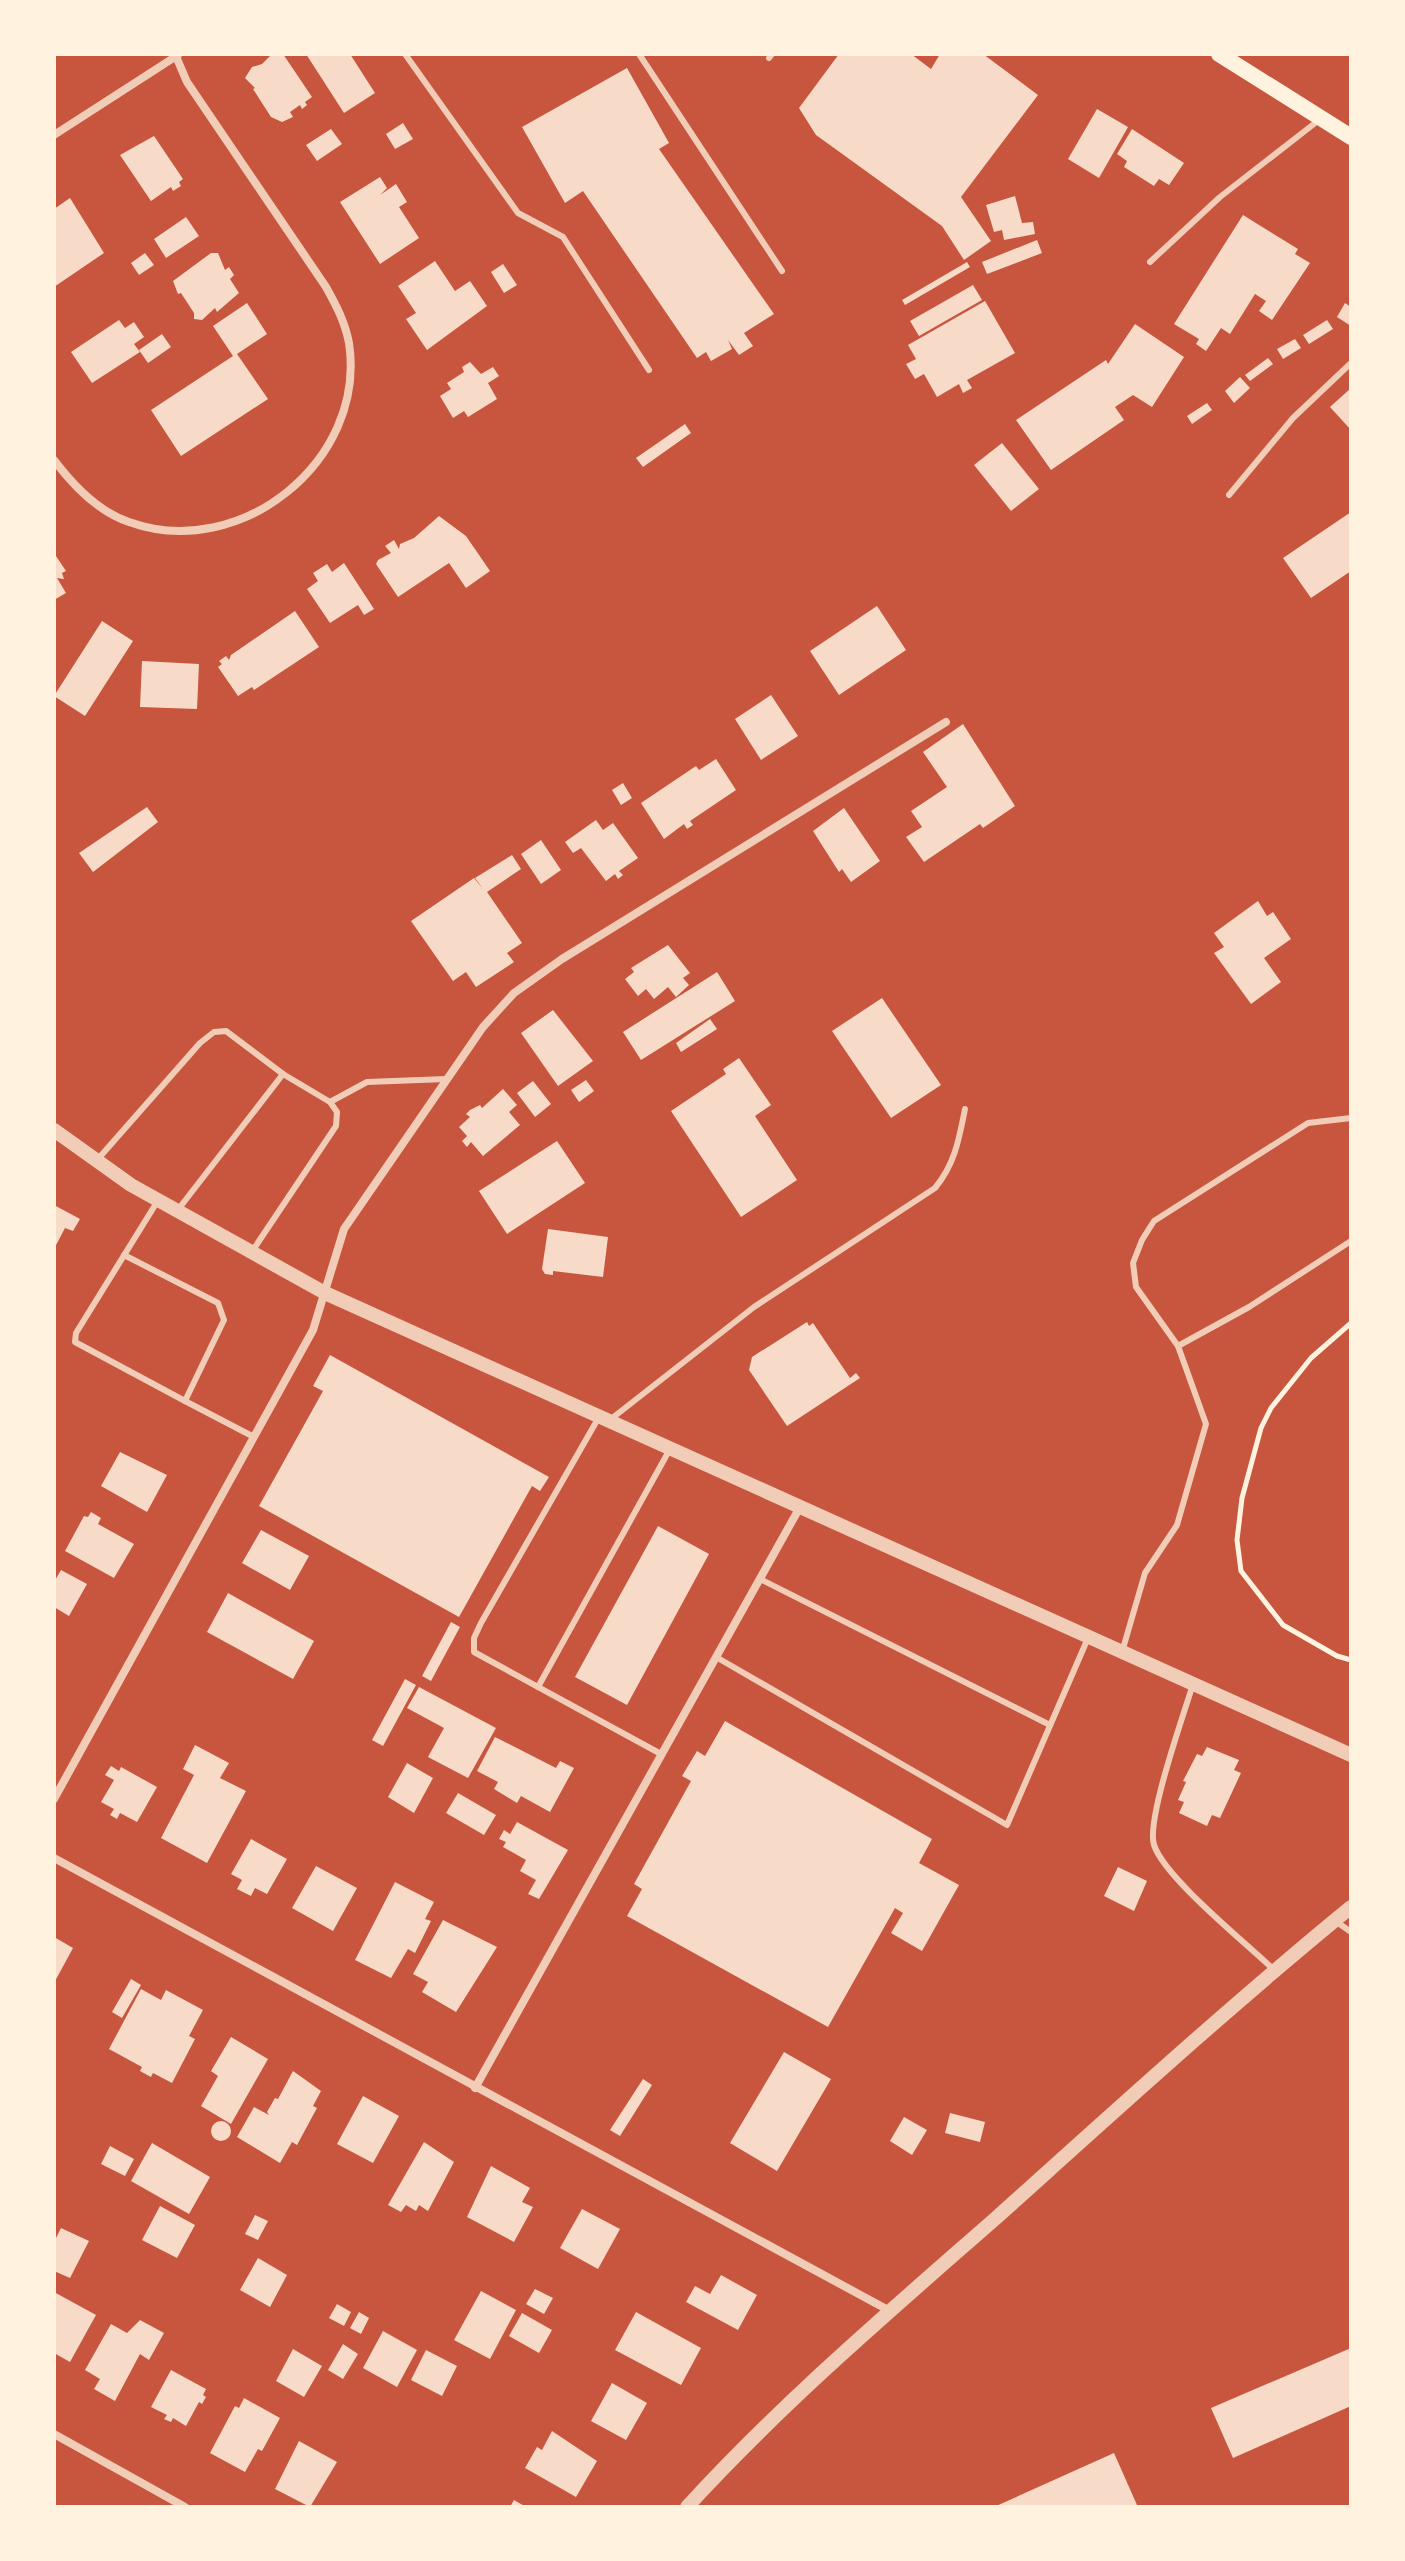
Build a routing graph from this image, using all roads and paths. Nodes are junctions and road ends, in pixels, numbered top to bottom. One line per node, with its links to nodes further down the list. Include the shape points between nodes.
1 (405, 54): 11 (lane, via 518,213 563,237)
2 (639, 54): 9 (lane)
3 (1219, 54): 5 (main road)
4 (177, 55): 6 (street); 12 (street, via 187,82 342,317 351,374 341,418 330,446 280,500 212,529 168,530 128,522 71,483)
5 (1322, 118): 7 (main road); 8 (lane, via 1220,197)
6 (54, 135)
7 (1351, 137)
8 (1150, 262)
9 (782, 271)
10 (1351, 363): 13 (lane, via 1293,418)
11 (649, 370)
12 (54, 460)
13 (1229, 495)
14 (946, 722): 16 (street, via 514,993)
15 (283, 1074): 17 (lane); 21 (lane, via 226,1031 214,1032); 23 (lane)
16 (446, 1079): 17 (lane, via 367,1082); 27 (street, via 344,1229)
17 (330, 1102): 25 (lane, via 337,1112 336,1126)
18 (965, 1109): 31 (lane, via 950,1171 935,1188 754,1307)
19 (1351, 1118): 29 (lane, via 1308,1123 1154,1221 1133,1263 1136,1287)
20 (54, 1130): 21 (street)
21 (96, 1162): 22 (street)
22 (157, 1201): 23 (street); 26 (lane)
23 (177, 1212): 25 (street)
24 (1351, 1241): 29 (lane)
25 (251, 1253): 27 (street)
26 (124, 1255): 30 (lane, via 218,1303 223,1312 224,1320); 30 (lane, via 75,1342)
27 (325, 1293): 31 (street); 32 (street, via 313,1330)
28 (1351, 1323): 39 (path, via 1311,1358 1271,1408 1242,1498 1237,1540 1241,1571 1283,1625)
29 (1178, 1346): 37 (lane, via 1206,1424 1177,1525 1145,1573)
30 (185, 1401): 32 (lane)
31 (603, 1419): 33 (street); 41 (lane, via 474,1638 474,1652)
32 (254, 1437): 45 (street)
33 (671, 1449): 34 (street); 41 (lane)
34 (800, 1507): 35 (street); 36 (street)
35 (760, 1579): 38 (street); 42 (lane)
36 (1089, 1637): 37 (street); 42 (lane)
37 (1122, 1652): 40 (street)
38 (716, 1657): 42 (lane, via 1007,1825); 43 (street)
39 (1351, 1660)
40 (1193, 1684): 44 (street); 50 (lane, via 1155,1807 1153,1844 1171,1872)
41 (538, 1687): 43 (lane)
42 (1050, 1725)
43 (661, 1754): 51 (street)
44 (1351, 1755)
45 (54, 1799)
46 (54, 1858): 51 (street)
47 (1351, 1907): 48 (street)
48 (1333, 1919): 49 (lane); 50 (street)
49 (1351, 1932)
50 (1274, 1970): 52 (street)
51 (475, 2088): 52 (street)
52 (890, 2311): 55 (street)
53 (54, 2434): 54 (street)
54 (185, 2507)
55 (687, 2507)

